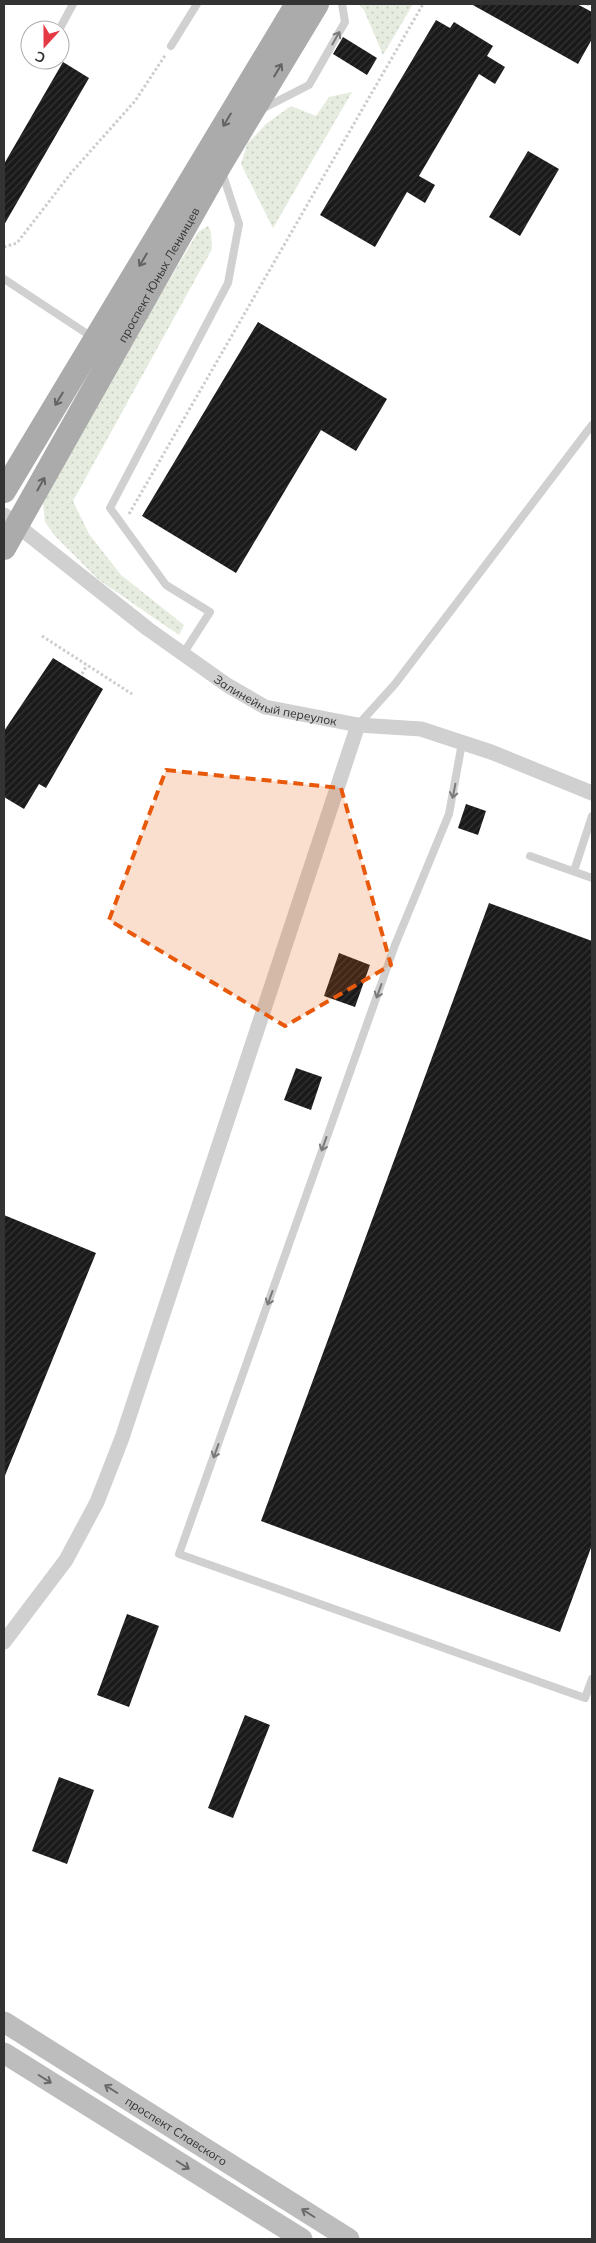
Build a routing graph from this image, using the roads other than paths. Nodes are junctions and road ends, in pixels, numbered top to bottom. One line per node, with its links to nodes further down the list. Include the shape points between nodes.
1 (74, 4): 6 (lane)
2 (197, 4): 7 (lane)
3 (297, 4): 11 (main road, проспект Юных Ленинцев, one-way to 11)
4 (318, 4): 8 (main road, проспект Юных Ленинцев, one-way to 4)
5 (342, 4): 8 (lane, one-way to 5, via 309,85 345,22)
6 (65, 20)
7 (171, 46)
8 (251, 114): 9 (main road, проспект Юных Ленинцев)
9 (220, 165): 14 (main road, проспект Юных Ленинцев, one-way to 9); 16 (lane, via 239,224 228,283 110,508 166,585 210,612)
10 (4, 279): 11 (lane)
11 (96, 339): 13 (main road, проспект Юных Ленинцев, one-way to 13)
12 (592, 425): 17 (lane, via 395,684)
13 (4, 491)
14 (10, 521): 15 (main road, проспект Юных Ленинцев); 16 (street, Залинейный переулок)
15 (4, 548)
16 (183, 654): 17 (street, Залинейный переулок, via 265,707)
17 (358, 725): 18 (street, Залинейный переулок, via 421,729); 24 (street, via 105,1484 66,1560)
18 (462, 743): 19 (street, Залинейный переулок); 25 (lane, one-way to 25, via 449,814 395,945 179,1554 585,1698)
19 (592, 793)
20 (592, 816): 22 (lane)
21 (530, 856): 22 (lane)
22 (574, 871): 23 (lane)
23 (592, 878)
24 (4, 1642)
25 (592, 1679)
26 (4, 2022): 29 (main road, проспект Славского, one-way to 26)
27 (4, 2053): 28 (main road, проспект Славского, one-way to 28)
28 (302, 2239)
29 (349, 2239)

